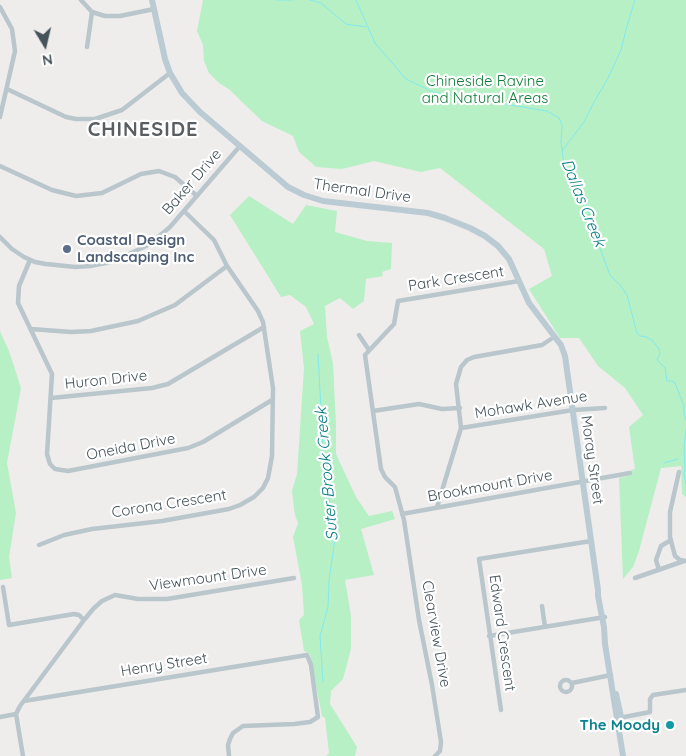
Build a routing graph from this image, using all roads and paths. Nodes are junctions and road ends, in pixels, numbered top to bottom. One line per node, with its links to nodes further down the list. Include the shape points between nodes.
1 (80, 0): 5 (street)
2 (152, 0): 4 (street, Thermal Drive)
3 (0, 7): 8 (street, via 15,42)
4 (154, 9): 5 (street, via 113,16); 7 (street, Thermal Drive)
5 (92, 12): 6 (street)
6 (87, 47)
7 (170, 73): 8 (street, via 122,110 96,119 66,117); 10 (street, Thermal Drive, via 195,107)
8 (7, 89): 9 (street)
9 (0, 117)
10 (240, 146): 12 (street, Baker Drive); 17 (street, Thermal Drive, via 288,187 310,198 428,213 470,228 503,251)
11 (0, 166): 12 (street, via 52,190 76,196 102,192 141,174 159,171 175,177)
12 (197, 196): 13 (street, Baker Drive)
13 (184, 212): 15 (street, Baker Drive, via 150,244 110,262 75,267); 16 (street, Corona Crescent, via 214,240)
14 (0, 236): 15 (street, Baker Drive, via 12,249)
15 (30, 260): 19 (street, Huron Drive, via 19,286 18,303)
16 (227, 266): 18 (street, Corona Crescent, via 258,311); 19 (street, via 175,305 138,321 81,332)
17 (519, 280): 21 (street, Thermal Drive, via 533,310); 22 (street, Park Crescent, via 398,301 394,324)
18 (264, 327): 23 (street, Huron Drive, via 168,384); 24 (street, Corona Crescent, via 273,379)
19 (31, 329): 23 (street, Huron Drive, via 52,374)
20 (359, 335): 22 (street)
21 (554, 338): 25 (street, via 542,345 467,360 459,370 456,384); 27 (street, Moray Street, via 565,356)
22 (369, 350): 28 (street, via 365,360)
23 (51, 398): 24 (street, Oneida Drive, via 48,457 52,467 62,471 188,448)
24 (272, 400): 37 (street, Corona Crescent, via 271,468 263,488 247,502 228,509 92,529)
25 (460, 408): 28 (street, via 442,409 419,404); 29 (street)
26 (605, 408): 27 (street, Mohawk Avenue)
27 (573, 410): 29 (street, Mohawk Avenue); 32 (street, Moray Street)
28 (373, 411): 34 (street, via 381,469 384,477 395,487)
29 (461, 428): 33 (street)
30 (679, 472): 35 (street, via 670,512)
31 (630, 474): 32 (street, Brookmount Drive)
32 (582, 483): 33 (street, Brookmount Drive); 36 (street, Moray Street)
33 (437, 507): 34 (street, Brookmount Drive)
34 (402, 514): 58 (street, Clearview Drive, via 441,742 440,752)
35 (671, 540): 38 (street, via 675,556); 39 (street, via 661,546 656,560)
36 (591, 541): 44 (street, Moray Street, via 598,598); 47 (street, Edward Crescent, via 478,559)
37 (39, 545)
38 (685, 561): 39 (street)
39 (659, 570): 41 (street)
40 (294, 578): 45 (street, Viewmount Drive, via 167,599 116,595 102,601)
41 (636, 578)
42 (3, 587): 45 (street, via 9,624 74,614)
43 (542, 606): 46 (street)
44 (604, 617): 46 (street); 48 (street, Moray Street, via 604,639)
45 (84, 620): 51 (street, Viewmount Drive)
46 (545, 627): 47 (street)
47 (490, 636): 52 (street, Edward Crescent)
48 (611, 675): 49 (street); 55 (street, Moray Street)
49 (572, 684)
50 (686, 690): 55 (street, via 653,696 650,712)
51 (24, 701): 53 (street, Viewmount Drive); 57 (street, Henry Street, via 307,655 318,717 310,722 294,724 243,726 230,739)
52 (501, 710)
53 (16, 714): 54 (street); 56 (street)
54 (0, 717)
55 (618, 718): 59 (street, Moray Street)
56 (23, 756)
57 (229, 756)
58 (435, 756)
59 (623, 756)

